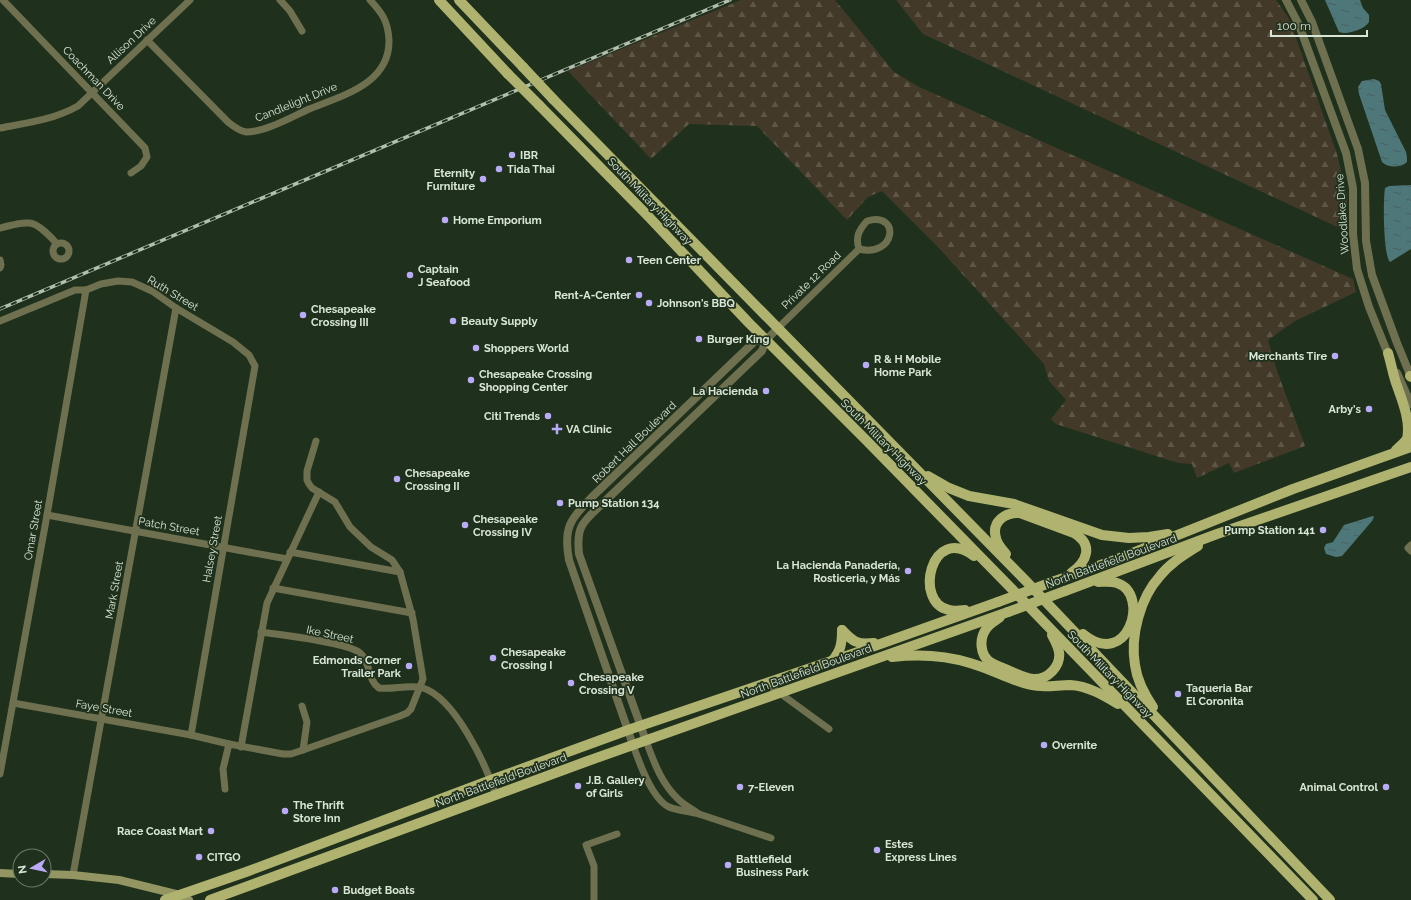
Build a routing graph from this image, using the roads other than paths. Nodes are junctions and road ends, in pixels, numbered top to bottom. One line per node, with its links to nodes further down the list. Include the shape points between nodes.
1 (3, 0): 11 (street, Coachman Drive)
2 (190, 0): 10 (street, Allison Drive)
3 (280, 0): 9 (street)
4 (370, 0): 10 (street, Candlelight Drive, via 382,13 388,32 389,47 376,76 361,87 264,129 246,132 228,122)
5 (439, 0): 23 (main road, South Military Highway, bridge)
6 (459, 0): 22 (main road, South Military Highway, bridge)
7 (1286, 0): 24 (street, Woodlake Drive, via 1299,25 1346,153 1353,188 1353,234 1358,269 1369,307)
8 (1301, 0): 26 (street, Woodlake Drive, via 1312,22 1358,149 1365,183 1366,241 1371,270 1377,292)
9 (302, 31)
10 (147, 40): 11 (street, Allison Drive)
11 (92, 92): 12 (street, Allison Drive, via 78,106 52,118); 13 (street, Coachman Drive, via 145,148 147,157 141,166)
12 (0, 128)
13 (131, 173)
14 (0, 228): 15 (street, via 34,224)
15 (57, 244)
16 (859, 249): 16 (street, via 872,251 887,241 890,236 887,223 883,220 867,221 857,234); 22 (street, Private 12 Road)
17 (0, 260): 18 (street)
18 (0, 268)
19 (86, 290): 20 (street, Ruth Street, via 118,281 132,282 152,291); 21 (street, Ruth Street, via 75,290); 34 (street, Omar Street)
20 (176, 308): 25 (street, Ruth Street, via 232,342 249,355); 37 (street, Mark Street)
21 (0, 321)
22 (778, 328): 23 (street, Robert Hall Boulevard); 31 (main road, South Military Highway)
23 (766, 340): 38 (street, Robert Hall Boulevard, via 755,341 593,496 578,511); 44 (street, Robert Hall Boulevard, via 762,351 585,520 579,530 578,540 579,554); 49 (main road, South Military Highway)
24 (1388, 353): 27 (street, Woodlake Drive); 30 (main road, via 1410,419 1407,439)
25 (255, 366): 41 (street, Halsey Street)
26 (1411, 376)
27 (1411, 404)
28 (316, 441): 33 (street, via 307,470 307,480 312,488)
29 (1411, 446): 30 (main road, North Battlefield Boulevard)
30 (1393, 453): 36 (main road, North Battlefield Boulevard, via 1293,488)
31 (912, 465): 36 (main road, via 949,488 969,496 1014,504 1102,535 1149,537); 46 (main road, South Military Highway)
32 (1411, 467): 35 (main road, North Battlefield Boulevard)
33 (319, 492): 43 (street); 45 (street, via 335,502 350,527 371,547 392,560)
34 (47, 515): 37 (street, Patch Street); 63 (street, Omar Street)
35 (1257, 521): 36 (main road, via 1234,522 1210,530); 39 (main road, North Battlefield Boulevard)
36 (1193, 529): 47 (main road, North Battlefield Boulevard)
37 (135, 531): 41 (street, Patch Street); 66 (street, Mark Street)
38 (567, 533): 44 (street, via 575,559); 69 (street, Robert Hall Boulevard, via 569,560)
39 (1217, 534): 48 (main road, North Battlefield Boulevard); 71 (main road, via 1178,559 1159,577 1144,601 1136,628 1134,653 1139,682 1146,697)
40 (1411, 545): 42 (street, via 1408,548)
41 (224, 547): 43 (street, Patch Street); 70 (street, Halsey Street)
42 (1411, 551)
43 (288, 555): 45 (street); 50 (street)
44 (585, 570): 67 (street, Robert Hall Boulevard)
45 (400, 572): 54 (street)
46 (1026, 581): 47 (main road, via 996,539 996,525 1000,519 1013,513 1020,513 1074,533 1084,541 1085,560 1072,573); 52 (main road, South Military Highway)
47 (1055, 581): 51 (main road, North Battlefield Boulevard, bridge)
48 (1082, 585): 52 (main road, via 1116,583 1129,592 1133,607 1131,619 1128,632 1118,642 1104,644 1088,638); 53 (main road, North Battlefield Boulevard, bridge)
49 (1010, 587): 51 (main road, via 989,567 960,548 944,551 933,562 930,589 932,597 942,608 957,611); 55 (main road, South Military Highway)
50 (273, 588): 54 (street); 56 (street, via 265,609)
51 (998, 602): 57 (main road, North Battlefield Boulevard)
52 (1051, 607): 71 (main road, South Military Highway)
53 (1008, 612): 55 (main road, via 986,628 981,642 985,656 990,662 1004,668 1033,678 1041,678 1052,672 1058,662 1059,653 1051,634); 59 (main road, North Battlefield Boulevard)
54 (412, 613): 61 (street, via 423,679)
55 (1035, 613): 65 (main road, South Military Highway)
56 (261, 632): 61 (street, Ike Street, via 356,650 366,660 373,683 379,688); 75 (street)
57 (888, 641): 58 (main road, North Battlefield Boulevard); 58 (main road, via 860,643 851,640 842,630 840,651)
58 (832, 661): 60 (main road, North Battlefield Boulevard)
59 (868, 661): 62 (main road, North Battlefield Boulevard); 65 (main road, via 920,655 954,658 1033,686 1083,687)
60 (766, 683): 62 (street); 67 (main road, North Battlefield Boulevard)
61 (421, 687): 76 (street, via 407,713); 78 (street, via 429,690 457,716)
62 (780, 692): 68 (street); 72 (main road, North Battlefield Boulevard)
63 (13, 703): 66 (street, Faye Street); 77 (street, Omar Street)
64 (302, 706): 76 (street, via 307,722)
65 (1127, 709): 92 (main road, South Military Highway)
66 (102, 718): 70 (street, Faye Street); 87 (street, Mark Street)
67 (641, 726): 69 (main road, North Battlefield Boulevard); 72 (street, Robert Hall Boulevard)
68 (829, 729)
69 (628, 730): 74 (street, Robert Hall Boulevard); 78 (main road, North Battlefield Boulevard)
70 (191, 735): 73 (street)
71 (1179, 740): 93 (main road, South Military Highway)
72 (646, 741): 74 (main road, North Battlefield Boulevard); 81 (street, via 659,775 666,785 678,799)
73 (229, 744): 75 (street); 79 (street, via 223,769)
74 (633, 745): 80 (main road, North Battlefield Boulevard); 81 (street, via 653,791 660,800 668,807)
75 (241, 747): 76 (street, via 283,754)
76 (303, 750)
77 (0, 774)
78 (491, 780): 80 (street); 88 (main road, North Battlefield Boulevard)
79 (225, 788)
80 (496, 795): 90 (main road, North Battlefield Boulevard)
81 (699, 814): 83 (street)
82 (617, 834): 91 (street, via 586,845 594,866)
83 (771, 838)
84 (0, 873): 85 (main road)
85 (12, 874)
86 (52, 874): 87 (main road)
87 (73, 875): 88 (main road, via 119,880)
88 (185, 897): 89 (main road, North Battlefield Boulevard)
89 (165, 900)
90 (210, 900)
91 (594, 900)
92 (1313, 900)
93 (1330, 900)

